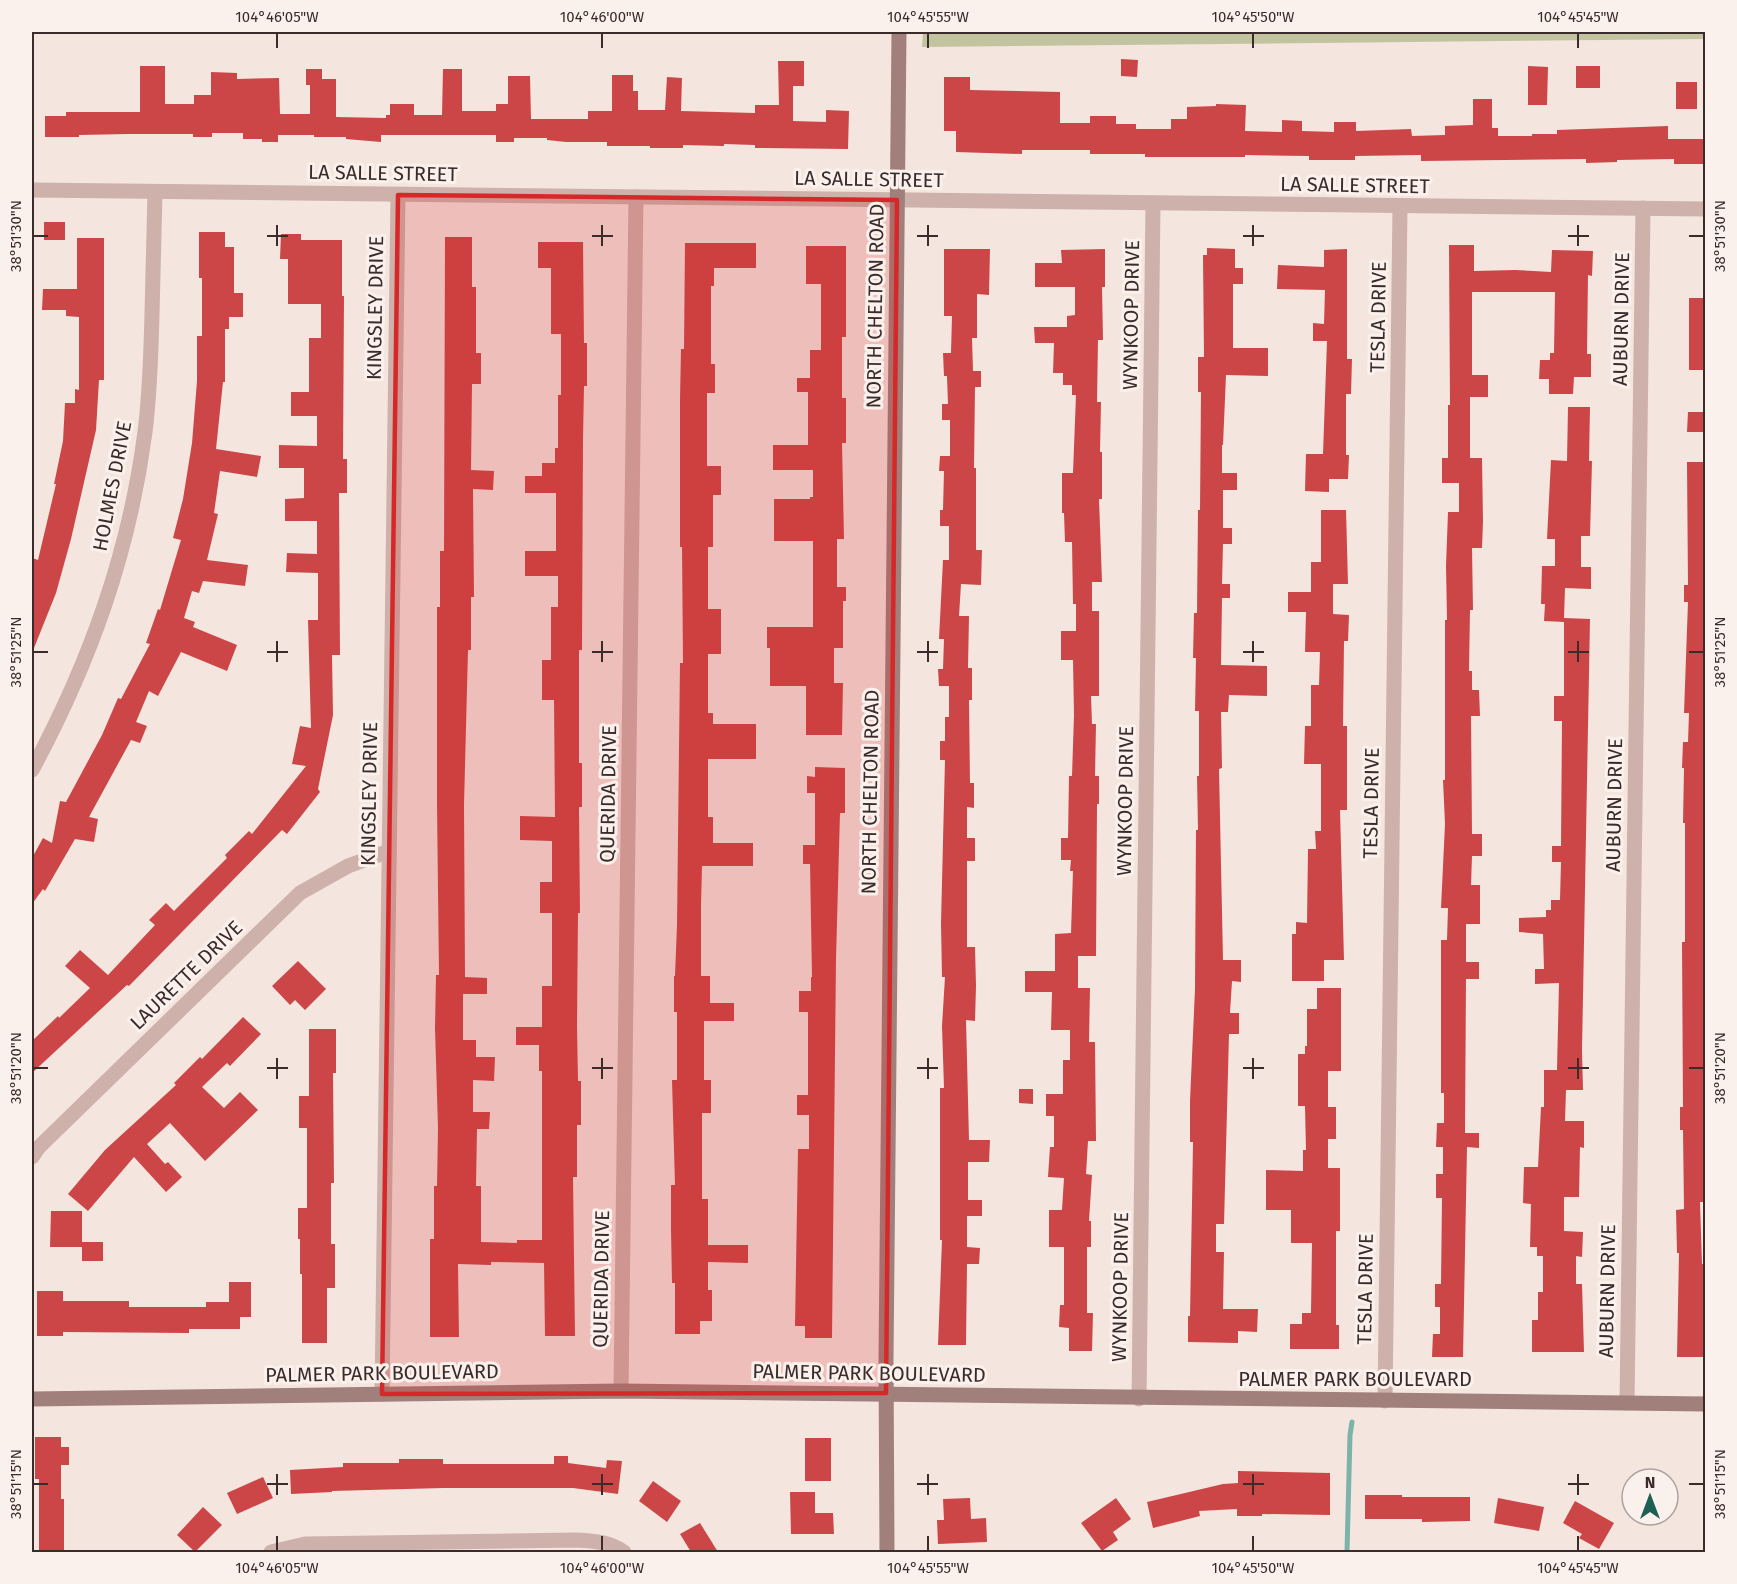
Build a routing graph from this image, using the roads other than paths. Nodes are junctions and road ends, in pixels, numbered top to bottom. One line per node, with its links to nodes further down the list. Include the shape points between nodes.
1 (898, 32): 6 (main road, NORTH CHELTON ROAD)
2 (32, 190): 3 (street, LA SALLE STREET)
3 (155, 192): 4 (street, LA SALLE STREET); 11 (street, HOLMES DRIVE, via 150,378 137,486 104,612 72,691)
4 (398, 195): 5 (street, LA SALLE STREET); 12 (street, KINGSLEY DRIVE)
5 (636, 197): 6 (street, LA SALLE STREET); 14 (street, QUERIDA DRIVE)
6 (897, 200): 7 (street, LA SALLE STREET); 16 (main road, NORTH CHELTON ROAD)
7 (1153, 203): 8 (street, LA SALLE STREET); 18 (street, WYNKOOP DRIVE)
8 (1400, 206): 9 (street, LA SALLE STREET); 19 (street, TESLA DRIVE)
9 (1643, 208): 10 (street, LA SALLE STREET); 20 (street, AUBURN DRIVE)
10 (1706, 209)
11 (32, 770)
12 (389, 851): 13 (street, LAURETTE DRIVE, via 348,866 300,893); 15 (street, KINGSLEY DRIVE)
13 (32, 1157)
14 (621, 1391): 15 (main road, PALMER PARK BOULEVARD); 16 (main road, PALMER PARK BOULEVARD)
15 (382, 1394): 17 (main road, PALMER PARK BOULEVARD)
16 (885, 1394): 18 (main road, PALMER PARK BOULEVARD); 25 (main road, NORTH CHELTON ROAD)
17 (32, 1399)
18 (1139, 1399): 19 (main road, PALMER PARK BOULEVARD)
19 (1385, 1401): 20 (main road, PALMER PARK BOULEVARD)
20 (1627, 1403): 21 (main road, PALMER PARK BOULEVARD)
21 (1706, 1404)
22 (442, 1548): 23 (street, via 305,1544); 24 (street, via 577,1540 600,1541)
23 (271, 1552)
24 (624, 1552)
25 (887, 1552)

